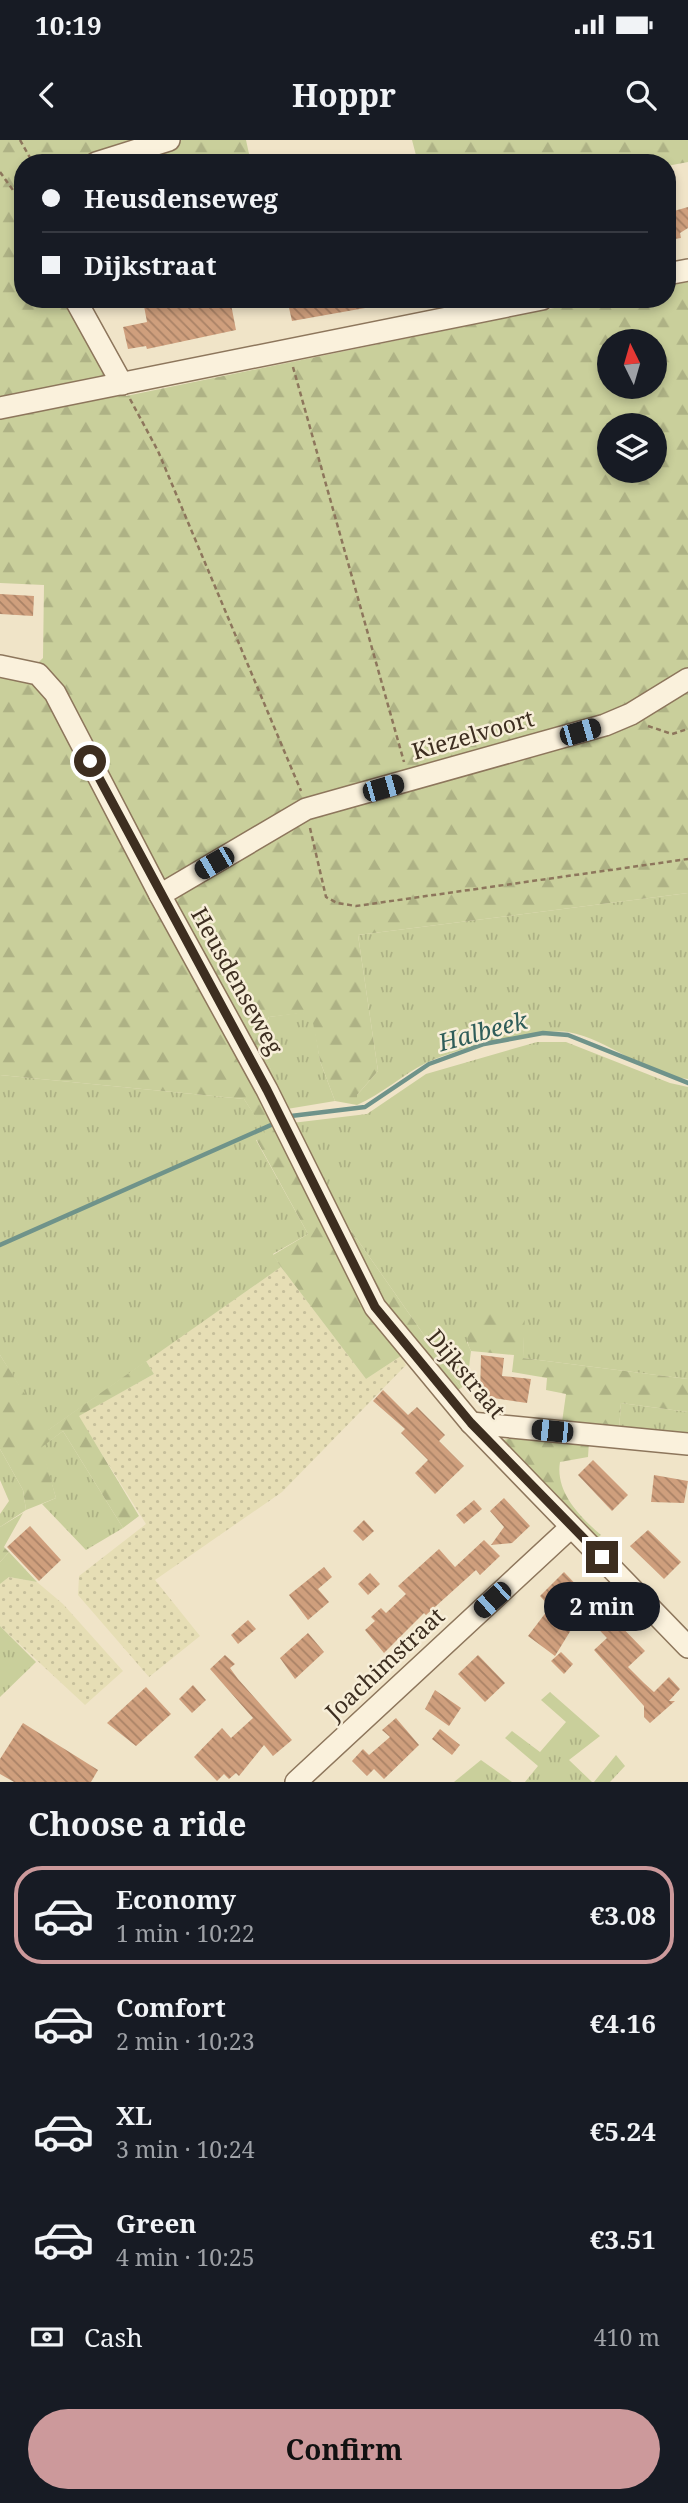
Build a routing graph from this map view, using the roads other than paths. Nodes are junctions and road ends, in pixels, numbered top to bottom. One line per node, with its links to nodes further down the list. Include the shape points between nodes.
1 (169, 140): 2 (street)
2 (125, 154)
3 (80, 308): 5 (street)
4 (498, 308): 5 (street)
5 (122, 384): 6 (street)
6 (0, 408)
7 (0, 666): 9 (street, Heusdenseweg, via 38,674 55,693)
8 (688, 679): 9 (street, Kiezelvoort, via 605,725 306,809)
9 (160, 895): 10 (street, Heusdenseweg)
10 (267, 1090): 11 (street, Dijkstraat, via 375,1307)
11 (471, 1423): 12 (street); 13 (street, Dijkstraat)
12 (688, 1444)
13 (572, 1527): 14 (street, Dijkstraat); 15 (street, Joachimstraat)
14 (688, 1647)
15 (296, 1782)

